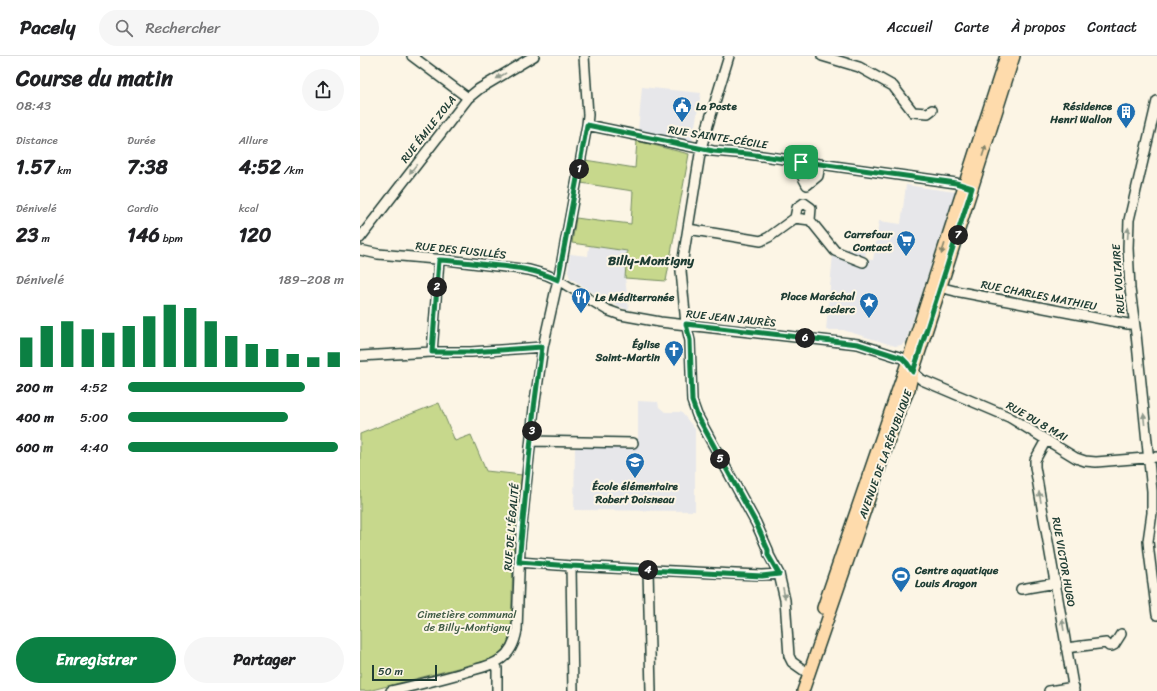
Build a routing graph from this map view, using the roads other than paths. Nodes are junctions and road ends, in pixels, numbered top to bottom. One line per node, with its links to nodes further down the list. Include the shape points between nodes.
1 (412, 56): 8 (street)
2 (534, 56): 8 (street, RUE ÉMILE ZOLA, one-way to 8)
3 (584, 56): 11 (street, RUE DE L'ÉGALITÉ)
4 (729, 56): 12 (street)
5 (822, 56): 10 (street, via 858,68 893,86 913,112 928,113)
6 (1006, 56): 16 (main road, AVENUE DE LA RÉPUBLIQUE)
7 (1014, 56): 16 (main road, AVENUE DE LA RÉPUBLIQUE, one-way to 7)
8 (468, 98): 21 (street, RUE ÉMILE ZOLA, one-way to 21)
9 (1157, 100): 28 (street, RUE VOLTAIRE, one-way to 9, via 1128,276 1129,220)
10 (932, 110)
11 (587, 125): 12 (street, RUE SAINTE-CÉCILE); 25 (street, RUE DE L'ÉGALITÉ)
12 (701, 148): 13 (street, RUE SAINTE-CÉCILE); 20 (street)
13 (801, 162): 14 (street, RUE SAINTE-CÉCILE); 15 (street, via 800,172)
14 (820, 165): 15 (street, via 818,176); 16 (street, RUE SAINTE-CÉCILE)
15 (807, 185): 17 (street)
16 (968, 186): 26 (main road, AVENUE DE LA RÉPUBLIQUE)
17 (804, 203): 18 (street, via 797,208); 19 (street, via 811,208)
18 (795, 218): 19 (street); 20 (street, via 761,241)
19 (810, 220): 24 (street, via 835,251)
20 (688, 229): 27 (street, via 681,271)
21 (360, 238)
22 (360, 250): 23 (street, RUE DES FUSILLÉS)
23 (439, 260): 25 (street, RUE DES FUSILLÉS, via 529,270); 30 (street)
24 (863, 262)
25 (558, 280): 27 (street, RUE JEAN JAURÈS, via 607,310 621,315); 29 (street, RUE DE L'ÉGALITÉ)
26 (936, 287): 28 (street, RUE CHARLES MATHIEU); 32 (main road, AVENUE DE LA RÉPUBLIQUE)
27 (686, 324): 32 (street, RUE JEAN JAURÈS, via 858,344 902,358); 40 (street, via 690,340 692,401 697,415 756,523 768,555)
28 (1134, 324): 36 (street, RUE VOLTAIRE, one-way to 28)
29 (542, 347): 30 (street); 34 (street, RUE DE L'ÉGALITÉ)
30 (432, 352): 31 (street)
31 (360, 356)
32 (910, 367): 33 (street, RUE DU 8 MAI, via 922,380 1009,417); 47 (main road, AVENUE DE LA RÉPUBLIQUE)
33 (1046, 440): 36 (street, RUE DU 8 MAI, via 1084,461); 41 (street, RUE VICTOR HUGO, one-way to 33, via 1034,467)
34 (531, 441): 35 (street); 37 (street, RUE DE L'ÉGALITÉ)
35 (633, 444)
36 (1152, 458): 43 (street, RUE VOLTAIRE, via 1149,552)
37 (519, 562): 38 (street); 46 (street, RUE DE L'ÉGALITÉ, via 515,639 508,653)
38 (571, 566): 39 (street); 51 (street)
39 (648, 570): 40 (street, via 762,576); 52 (street)
40 (779, 574): 47 (street, one-way to 47, via 785,600 789,656 792,662)
41 (1056, 584): 42 (street); 45 (street, RUE VICTOR HUGO, one-way to 41)
42 (1021, 590)
43 (1157, 615)
44 (1121, 634): 45 (street, via 1112,646 1106,643)
45 (1066, 648): 48 (street, RUE VICTOR HUGO)
46 (494, 664): 49 (street, RUE DE L'ÉGALITÉ); 50 (street, via 497,668)
47 (805, 672): 53 (main road, AVENUE DE LA RÉPUBLIQUE); 54 (main road, AVENUE DE LA RÉPUBLIQUE)
48 (1074, 689): 55 (street)
49 (391, 691)
50 (497, 691)
51 (574, 691)
52 (651, 691)
53 (795, 691)
54 (803, 691)
55 (1049, 691)

